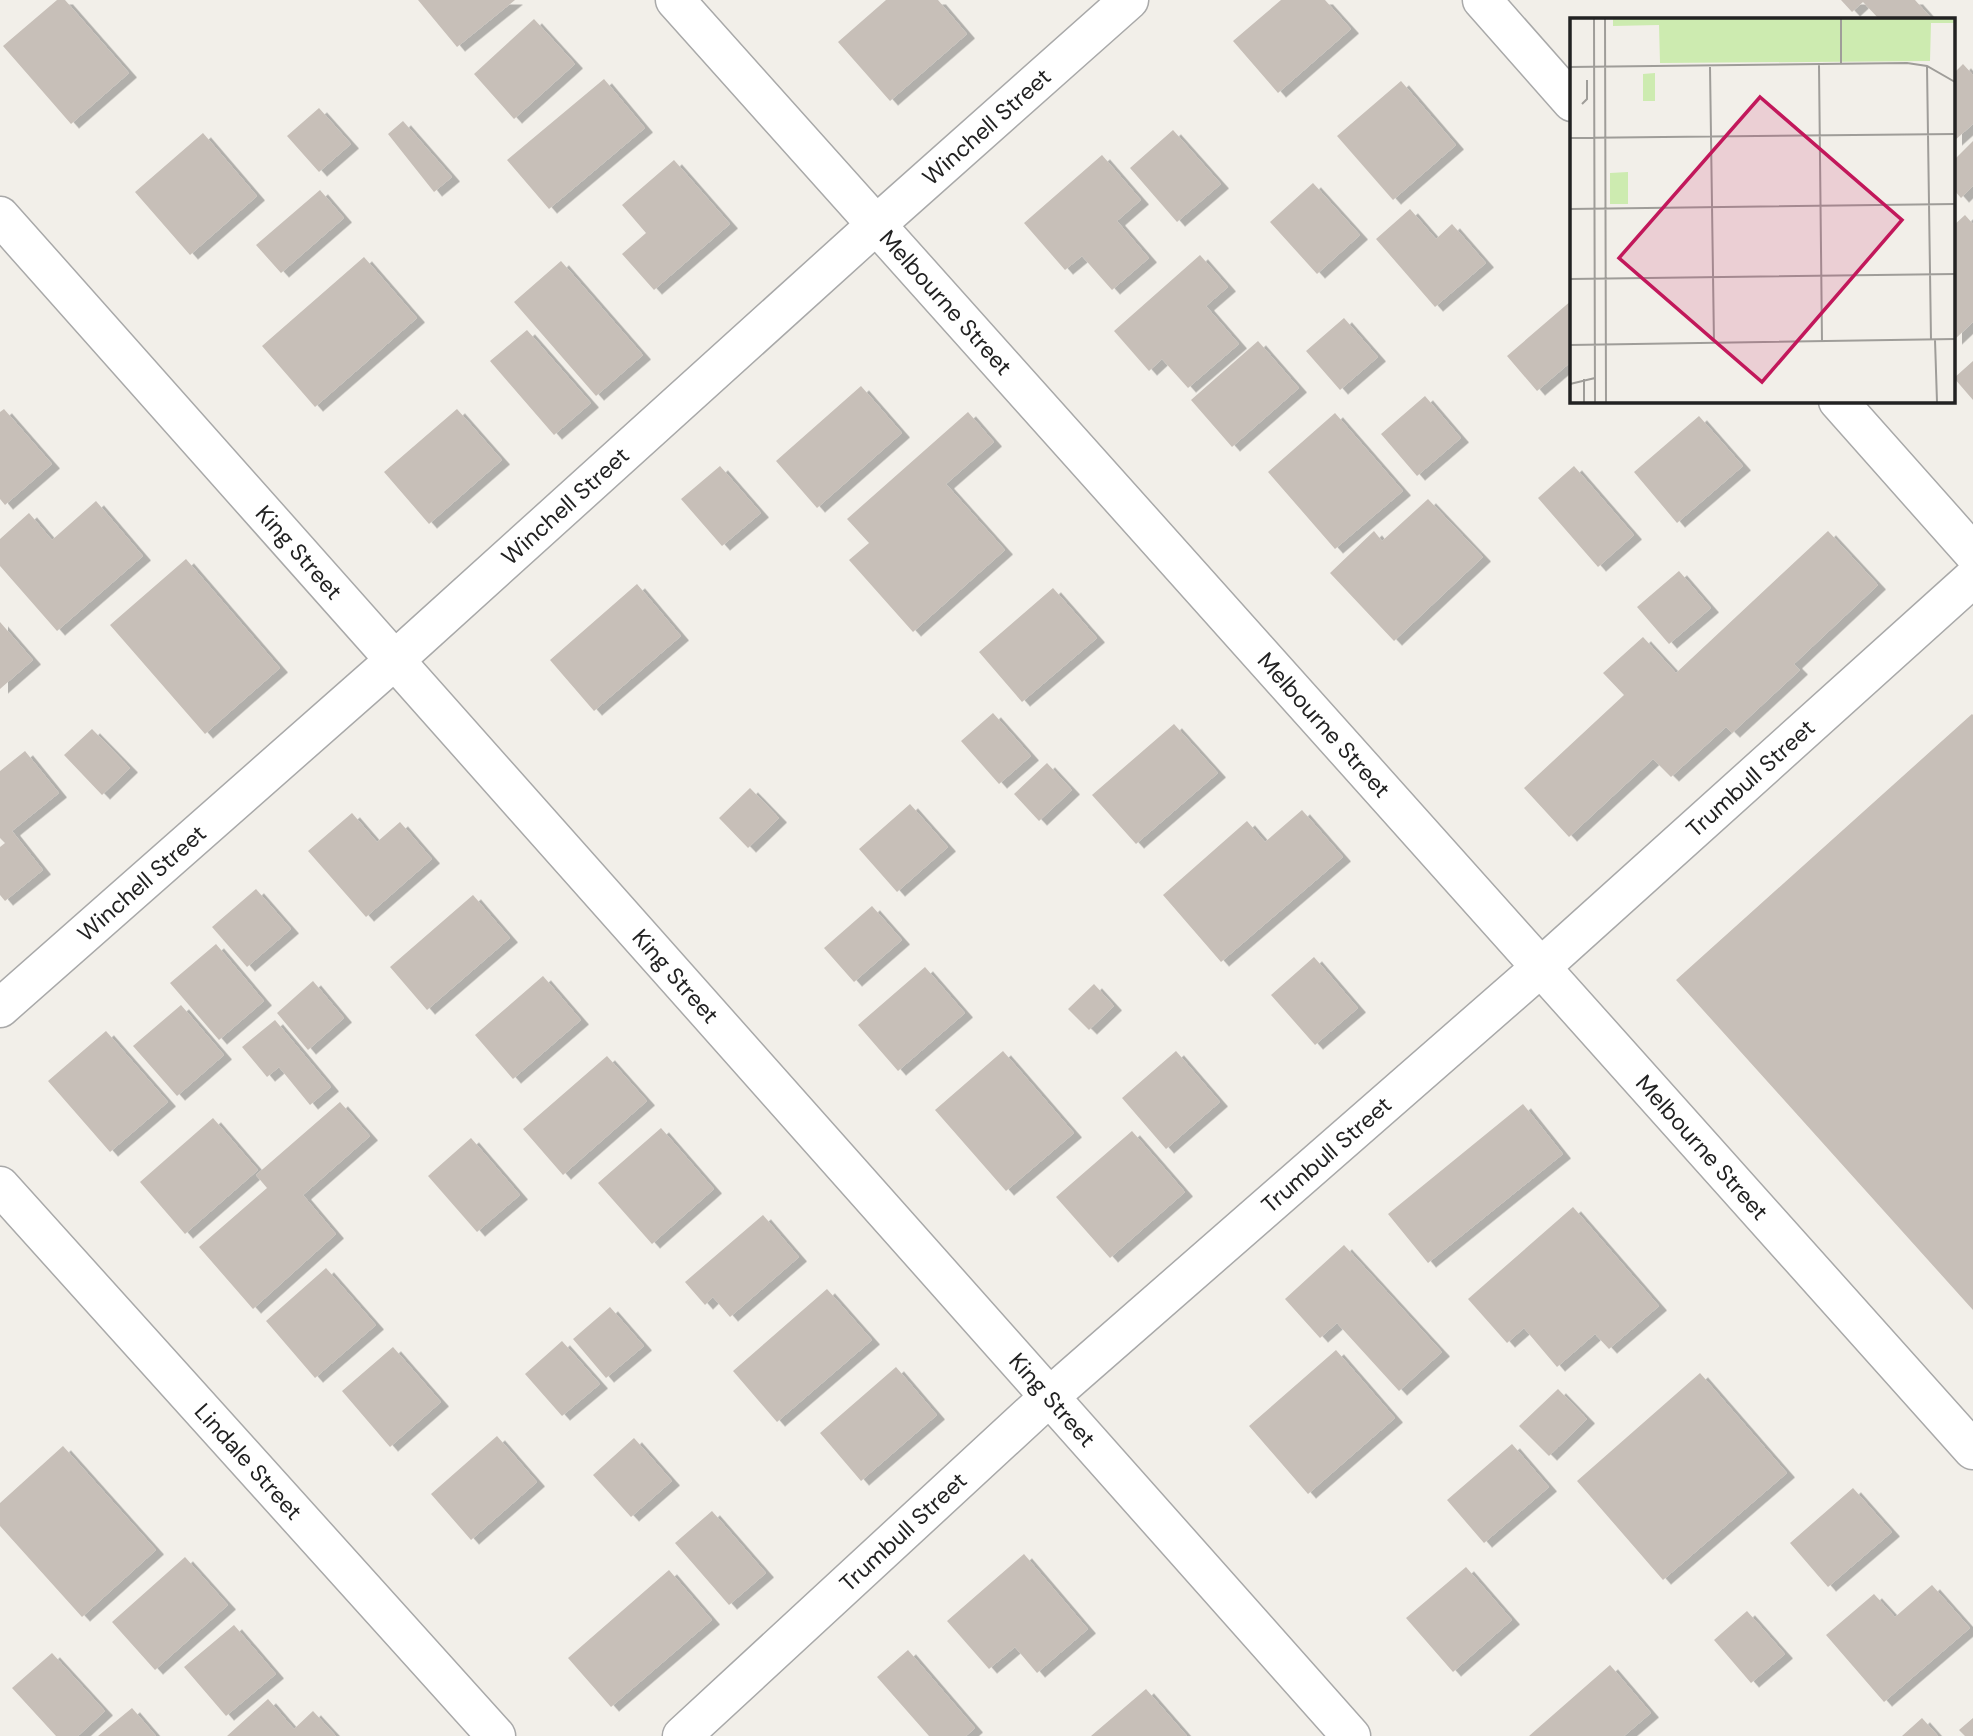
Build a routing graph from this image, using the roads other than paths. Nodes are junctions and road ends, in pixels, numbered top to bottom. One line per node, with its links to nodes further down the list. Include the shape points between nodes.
1 (675, 0): 6 (street, Melbourne Street)
2 (1129, 0): 6 (street, Winchell Street)
3 (1482, 0): 4 (street)
4 (1570, 100)
5 (0, 216): 10 (street, King Street)
6 (877, 224): 10 (street, Winchell Street); 11 (street, Melbourne Street)
7 (1839, 402): 8 (street)
8 (1973, 553)
9 (1973, 578): 11 (street, Trumbull Street)
10 (396, 659): 12 (street, Winchell Street); 14 (street, King Street)
11 (1541, 968): 14 (street, Trumbull Street); 15 (street, Melbourne Street)
12 (0, 1008)
13 (0, 1186): 16 (street, Lindale Street)
14 (1048, 1398): 17 (street, Trumbull Street); 18 (street, King Street)
15 (1973, 1450)
16 (496, 1736)
17 (682, 1736)
18 (1351, 1736)

